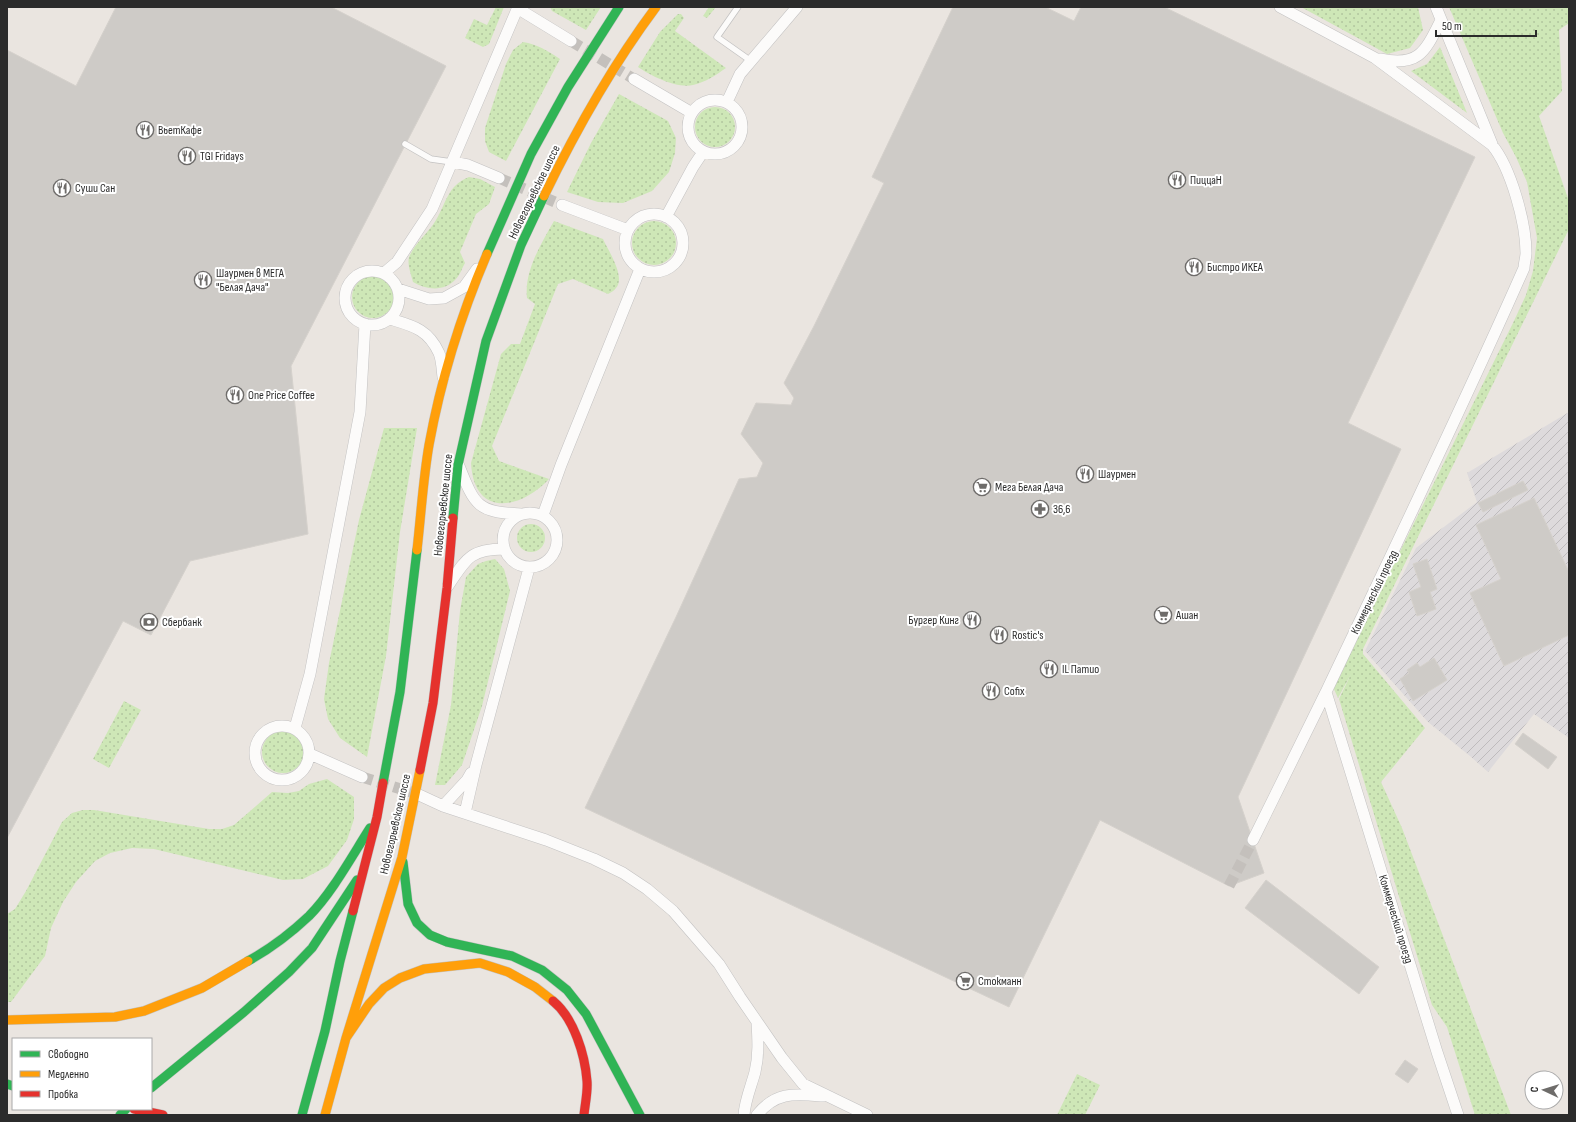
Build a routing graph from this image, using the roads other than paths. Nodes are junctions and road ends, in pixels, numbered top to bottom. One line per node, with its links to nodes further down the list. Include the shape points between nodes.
1 (518, 7): 9 (street); 18 (street)
2 (619, 7): 23 (main road, Новоегорьевское шоссе, via 568,88 531,154)
3 (656, 7): 30 (main road, Новоегорьевское шоссе, via 632,39 594,100 521,245 486,341)
4 (738, 7): 11 (lane, via 717,36)
5 (797, 7): 11 (street)
6 (1280, 7): 10 (street)
7 (1436, 7): 8 (street)
8 (1441, 20): 10 (street, via 1425,49 1415,57 1404,62); 16 (street)
9 (571, 41)
10 (1375, 58): 16 (street, Коммерческий проезд)
11 (751, 61): 13 (street, via 740,74)
12 (634, 79): 14 (street)
13 (727, 102): 14 (street, via 708,101 698,105); 17 (street, via 741,116 742,136 737,144 725,152)
14 (692, 113): 17 (street, via 688,123 689,134 694,144)
15 (405, 144): 18 (lane, via 431,159)
16 (1492, 144): 36 (street, Коммерческий проезд, via 1497,150 1519,208 1526,253 1524,268 1440,454)
17 (703, 152): 21 (street)
18 (453, 162): 19 (street, via 468,165); 25 (street, via 423,225 397,262)
19 (499, 178)
20 (562, 205): 22 (street)
21 (666, 217): 22 (street, via 656,214 644,216 635,221); 24 (street, via 675,224 681,234 682,246 679,257 662,271)
22 (628, 230): 24 (street, via 626,252)
23 (485, 259): 26 (street, via 464,287 444,298 429,299); 29 (main road, Новоегорьевское шоссе, via 462,319)
24 (640, 269): 32 (street)
25 (384, 273): 26 (street, via 393,280); 28 (street, via 374,270 363,272 354,277 348,285 346,307 351,316)
26 (398, 289): 27 (street, via 400,300)
27 (390, 318): 28 (street, via 381,324); 29 (street, via 427,333 439,354)
28 (365, 324): 37 (street, via 360,412 310,674)
29 (443, 380): 44 (main road, Новоегорьевское шоссе, via 429,446 400,692)
30 (458, 465): 31 (street, via 476,502 487,510); 35 (main road, Новоегорьевское шоссе)
31 (521, 514): 32 (street, via 532,512); 33 (street, via 506,528)
32 (542, 515): 34 (street, via 551,521 556,529 556,549 550,559 540,566)
33 (504, 549): 34 (street, via 519,565); 35 (street, via 487,549 473,555 461,566)
34 (529, 568): 39 (street)
35 (447, 588): 46 (main road, Новоегорьевское шоссе, via 433,703)
36 (1326, 692): 45 (street); 62 (street, Коммерческий проезд)
37 (295, 728): 38 (street, via 303,734 309,744); 38 (street, via 275,726 266,730 259,738 255,748 255,759 260,769 278,780 290,779 304,770)
38 (310, 754): 40 (street)
39 (476, 765): 42 (street, via 467,780); 43 (street)
40 (362, 777)
41 (417, 794): 42 (street)
42 (444, 806): 43 (street)
43 (465, 813): 49 (street, via 594,858 647,888 673,911 719,964)
44 (377, 817): 47 (main road, Новоегорьевское шоссе); 48 (main road, via 329,891 310,915 260,955 202,988 144,1011 115,1017)
45 (1253, 840)
46 (402, 856): 50 (main road, Новоегорьевское шоссе); 58 (main road, via 408,904 417,922 430,935 447,942 512,956 542,970 567,990 586,1014)
47 (363, 871): 51 (main road, via 312,948 289,972); 55 (main road, Новоегорьевское шоссе)
48 (7, 1020)
49 (757, 1021): 52 (street, via 803,1084); 59 (street, via 757,1060 745,1101)
50 (346, 1038): 56 (main road, Новоегорьевское шоссе); 57 (main road, via 384,988 400,978 424,969 480,963 508,972 555,1002 573,1027 583,1054 587,1082)
51 (152, 1087)
52 (829, 1096): 60 (street, via 783,1096 764,1106); 61 (street)
53 (139, 1110): 54 (main road)
54 (163, 1115)
55 (302, 1115)
56 (325, 1115)
57 (584, 1115)
58 (640, 1115)
59 (744, 1115)
60 (757, 1115)
61 (867, 1115)
62 (1458, 1115)

